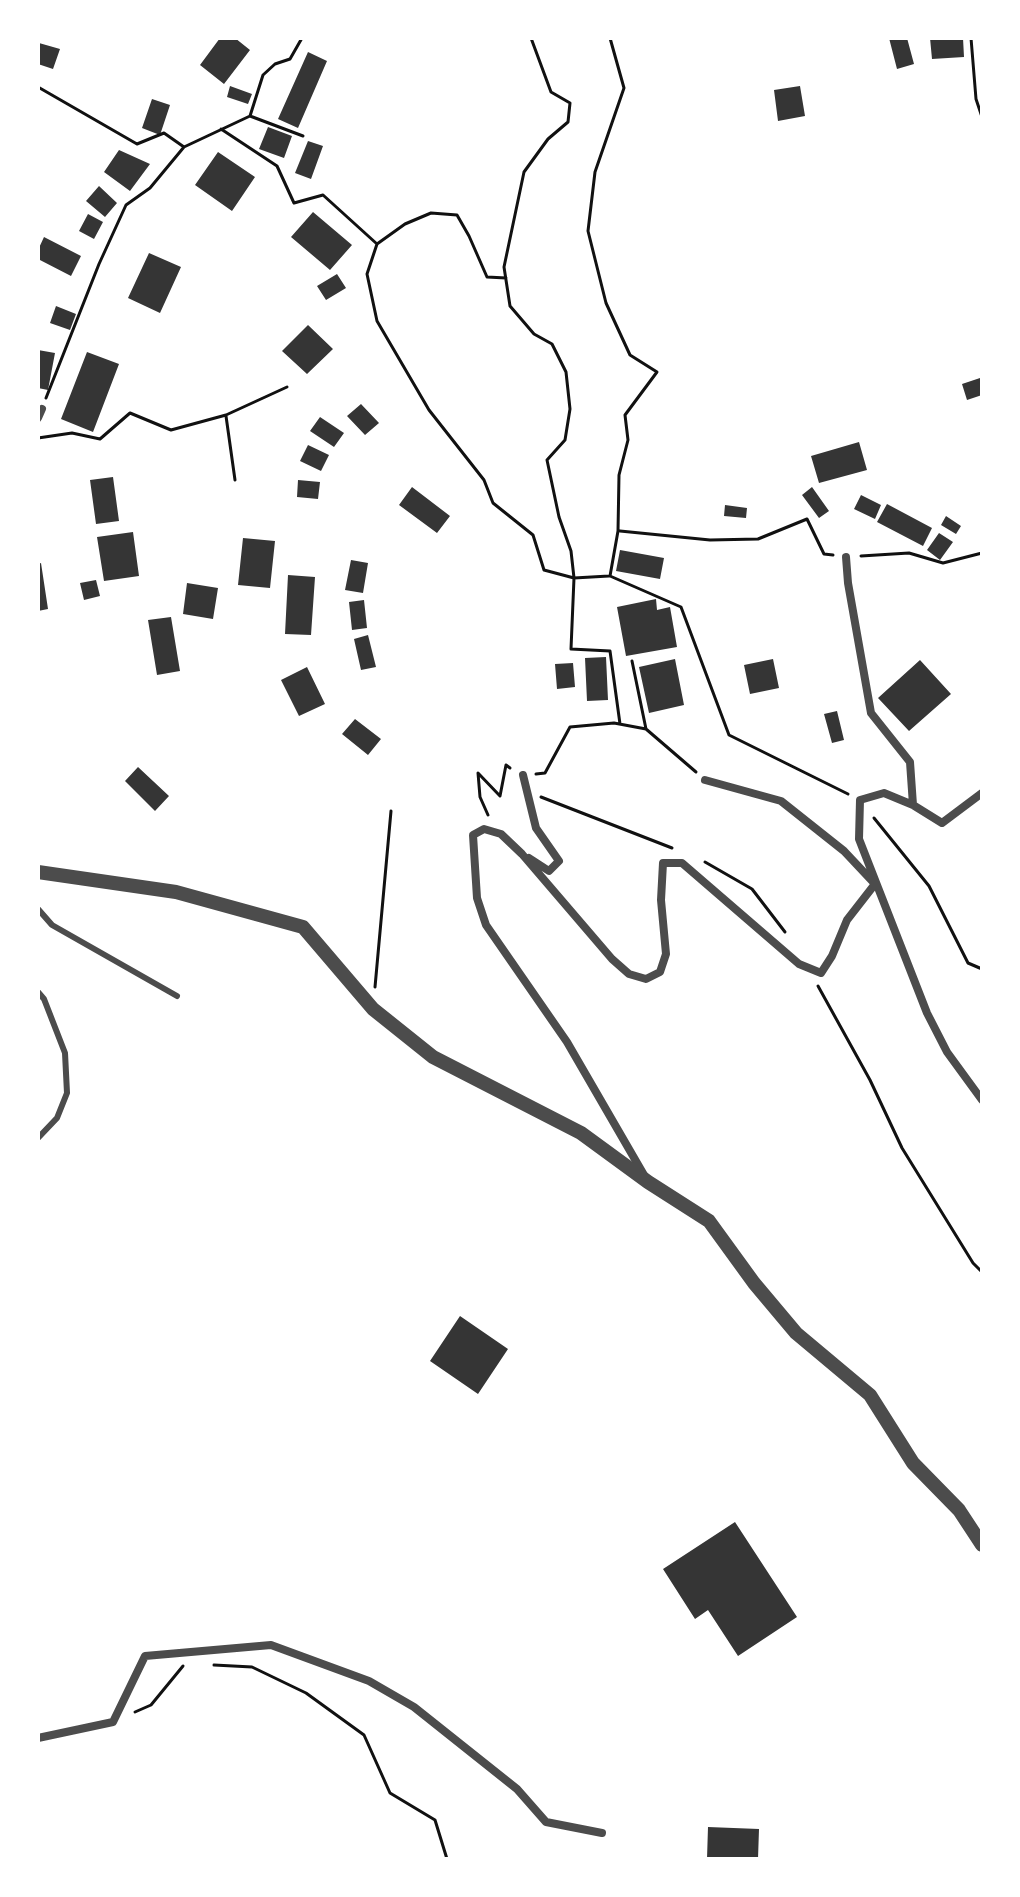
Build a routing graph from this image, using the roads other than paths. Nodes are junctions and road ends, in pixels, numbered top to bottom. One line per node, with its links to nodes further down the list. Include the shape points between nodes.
1 (42, 409): 2 (street)
2 (38, 418)
3 (846, 557): 7 (street, via 871,713 910,762)
4 (523, 775): 8 (street, via 536,828 559,861 549,871)
5 (705, 780): 10 (street, via 781,801 844,851)
6 (982, 793): 7 (street, via 942,823)
7 (913, 805): 10 (street, via 884,793 860,800 859,839)
8 (522, 854): 10 (street, via 612,959 629,974 646,979 660,972 666,954 663,863 682,863 799,964 821,973 847,920); 16 (street, via 496,833 484,829 473,835 477,898 486,925 567,1042)
9 (38, 872): 16 (street, via 176,892 303,927 373,1009 433,1057 581,1133)
10 (875, 884): 14 (street, via 927,1013)
11 (38, 909): 13 (lane, via 52,925)
12 (38, 992): 15 (lane, via 65,1053 67,1093 57,1118)
13 (177, 996)
14 (982, 1100)
15 (38, 1138)
16 (648, 1182): 17 (street, via 709,1221 796,1333 870,1395 913,1463 959,1510)
17 (982, 1545)
18 (38, 1738): 19 (street, via 113,1722 145,1656 271,1645 369,1681 414,1707 517,1789 546,1822)
19 (602, 1833)

